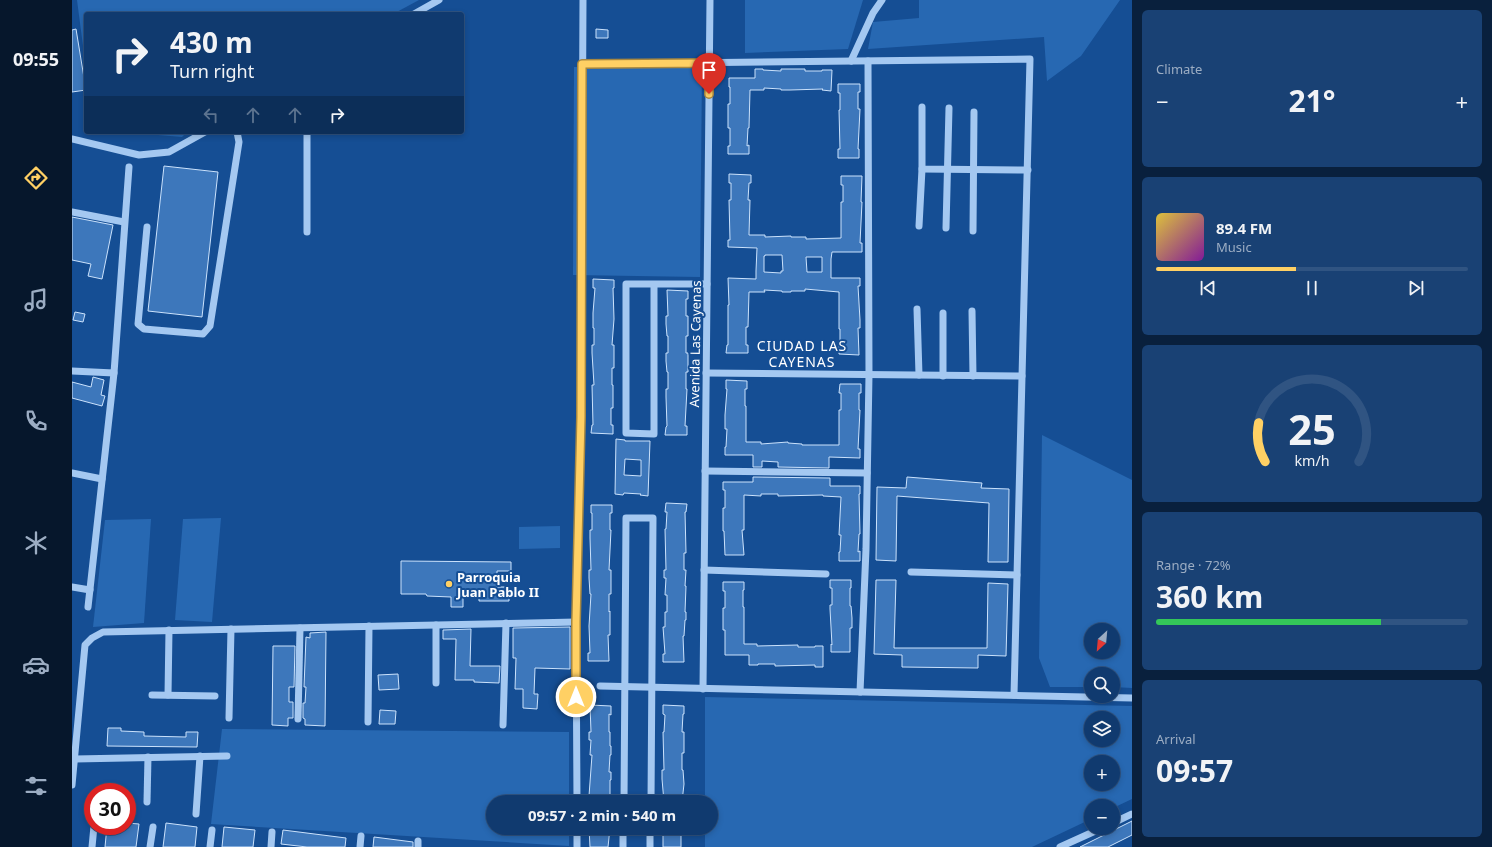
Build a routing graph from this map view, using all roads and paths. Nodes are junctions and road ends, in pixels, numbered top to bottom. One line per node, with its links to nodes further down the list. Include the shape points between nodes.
1 (439, 0): 5 (street)
2 (583, 0): 9 (street)
3 (710, 0): 8 (street, Avenida Las Cayenas)
4 (882, 0): 6 (street, via 873,13)
5 (418, 12)
6 (851, 61): 7 (street); 8 (street)
7 (868, 61): 21 (street, via 1030,59); 37 (street)
8 (709, 63): 9 (street); 30 (street, Avenida Las Cayenas)
9 (582, 64): 53 (street, via 581,417)
10 (922, 107): 18 (street)
11 (949, 108): 19 (street)
12 (974, 112): 20 (street)
13 (201, 134): 16 (street, via 169,152 139,155)
14 (237, 134): 25 (street, via 239,142 210,326 203,334 144,329 138,324)
15 (307, 134): 28 (street)
16 (72, 139)
17 (129, 167): 23 (street)
18 (922, 169): 19 (street); 24 (street)
19 (948, 169): 20 (street); 26 (street)
20 (973, 169): 21 (street); 27 (street)
21 (1028, 170): 41 (street)
22 (72, 212): 23 (street)
23 (124, 222): 35 (street)
24 (918, 226)
25 (147, 227)
26 (946, 228)
27 (973, 231)
28 (308, 232)
29 (654, 284): 29 (street, via 626,284 626,433 654,434); 30 (street)
30 (707, 284): 36 (street, Avenida Las Cayenas)
31 (917, 309): 38 (street)
32 (972, 311): 40 (street)
33 (943, 313): 39 (street)
34 (72, 371): 35 (street)
35 (114, 373): 45 (street)
36 (706, 373): 37 (street); 42 (street, Avenida Las Cayenas)
37 (869, 375): 38 (street); 43 (street)
38 (919, 375): 39 (street)
39 (943, 376): 40 (street)
40 (973, 376): 41 (street)
41 (1022, 376): 49 (street)
42 (705, 471): 43 (street); 46 (street, Avenida Las Cayenas)
43 (867, 473): 65 (street)
44 (72, 475): 45 (street)
45 (102, 479): 51 (street)
46 (704, 570): 48 (street); 64 (street, Avenida Las Cayenas)
47 (911, 572): 49 (street)
48 (826, 574)
49 (1018, 575): 68 (street)
50 (72, 586): 51 (street)
51 (90, 590): 52 (street)
52 (88, 607)
53 (576, 622): 54 (street); 80 (street)
54 (506, 623): 55 (street); 74 (street)
55 (436, 625): 56 (street); 60 (street)
56 (369, 626): 57 (street); 73 (street)
57 (300, 628): 58 (street); 72 (street)
58 (232, 629): 59 (street); 71 (street)
59 (169, 630): 67 (street); 78 (street, via 103,632 85,645)
60 (436, 682)
61 (600, 686): 62 (street)
62 (625, 687): 63 (street); 63 (street, via 626,518 653,518); 81 (street)
63 (652, 687): 64 (street); 82 (street)
64 (703, 688): 65 (street)
65 (860, 692): 68 (street)
66 (152, 695): 67 (street)
67 (168, 695): 69 (street)
68 (1014, 695): 70 (street)
69 (215, 696)
70 (1132, 698)
71 (229, 718)
72 (298, 719)
73 (368, 722)
74 (504, 725)
75 (200, 756): 76 (street); 77 (street); 84 (street)
76 (227, 756)
77 (148, 757): 78 (street); 83 (street)
78 (75, 758): 79 (street)
79 (72, 785)
80 (577, 795)
81 (624, 795)
82 (651, 795)
83 (147, 802)
84 (196, 814)
85 (1132, 814): 86 (street)
86 (1120, 820)
87 (152, 827): 97 (street)
88 (212, 830): 98 (street)
89 (272, 832): 99 (street)
90 (93, 835): 96 (street)
91 (577, 835): 101 (street)
92 (623, 835): 102 (street)
93 (650, 835): 103 (street)
94 (1087, 835): 104 (street)
95 (361, 836): 100 (street)
96 (92, 847)
97 (150, 847)
98 (210, 847)
99 (271, 847)
100 (360, 847)
101 (577, 847)
102 (623, 847)
103 (650, 847)
104 (1060, 847)

